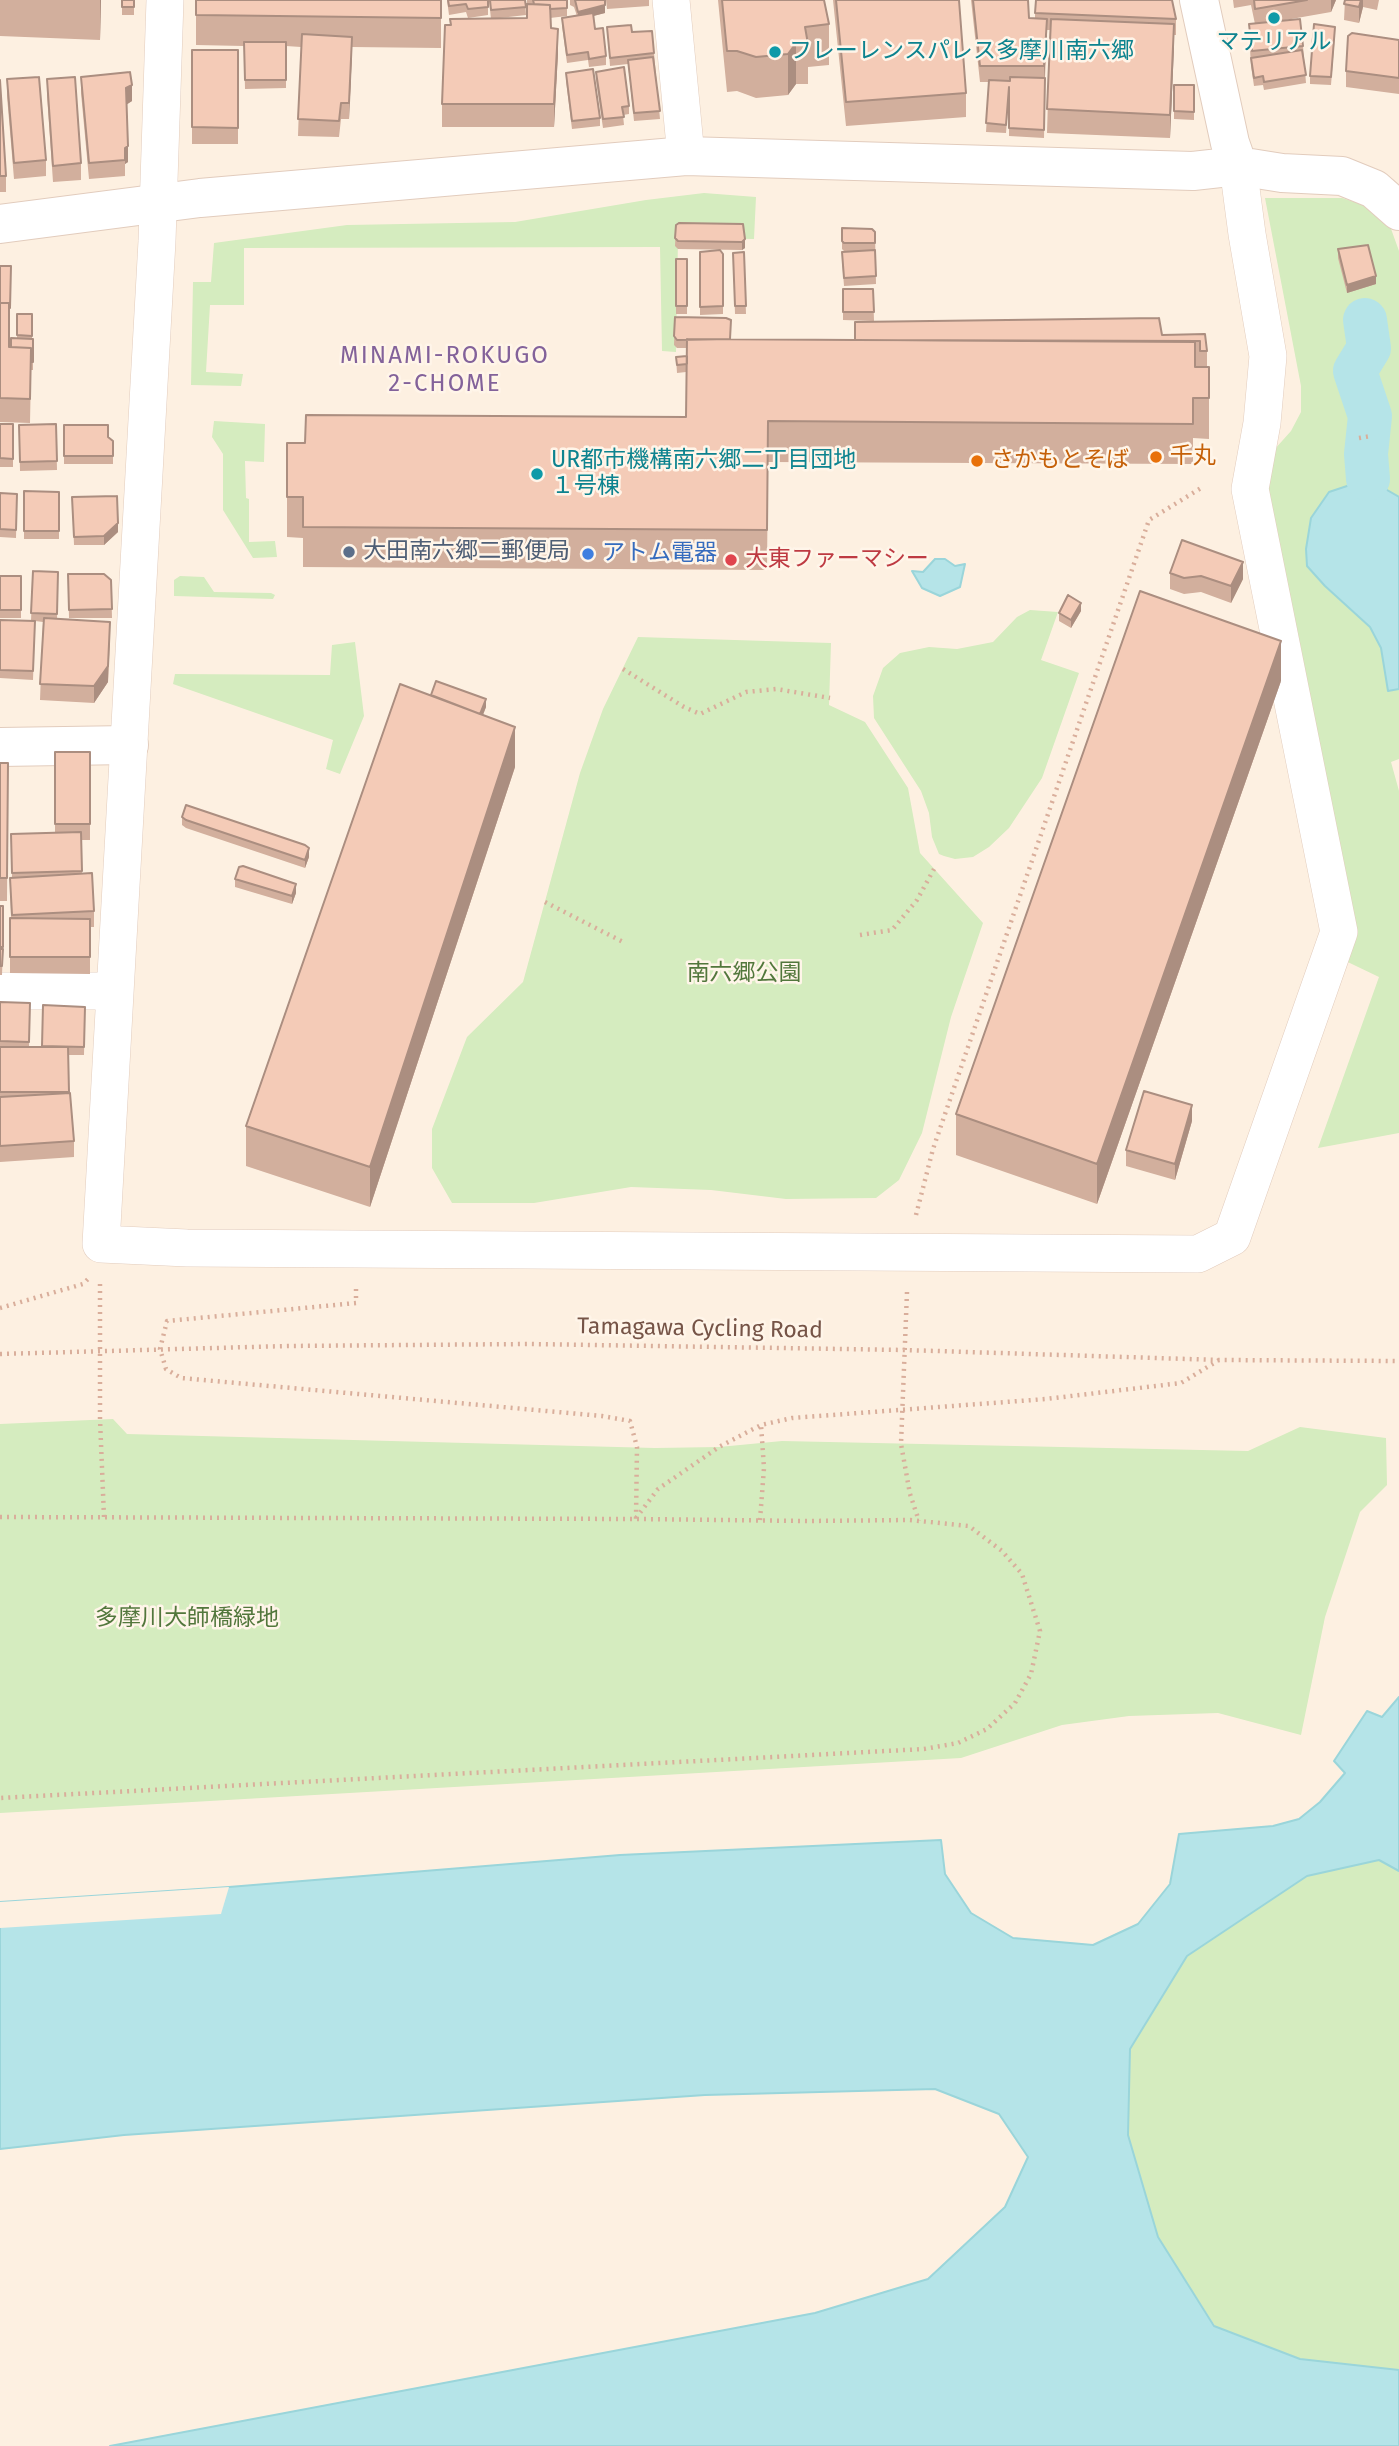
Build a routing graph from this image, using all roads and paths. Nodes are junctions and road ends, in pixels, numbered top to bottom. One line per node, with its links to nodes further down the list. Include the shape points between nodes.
1 (165, 0): 6 (street)
2 (671, 0): 4 (street)
3 (1199, 0): 5 (street)
4 (686, 156): 5 (street, via 1193,171); 6 (street)
5 (1238, 166): 7 (street, via 1342,176 1374,189); 20 (street, via 1268,356 1250,489 1339,932 1231,1237 1198,1254 101,1244)
6 (157, 203): 8 (street); 14 (street)
7 (1399, 211)
8 (0, 224)
9 (1371, 436): 10 (path)
10 (1359, 438)
11 (1201, 488): 22 (path, via 1149,520 933,1149)
12 (622, 669): 13 (path, via 684,708 700,713 746,692 776,689)
13 (830, 698)
14 (129, 745): 15 (street); 20 (street)
15 (0, 747)
16 (934, 869): 18 (path, via 892,930)
17 (545, 902): 19 (path)
18 (860, 935)
19 (625, 943)
20 (114, 990): 21 (street)
21 (0, 991)
22 (913, 1226)
23 (91, 1277): 26 (path, via 83,1284)
24 (356, 1289): 28 (path, via 356,1303 167,1321)
25 (99, 1293): 29 (path)
26 (0, 1308)
27 (906, 1316): 30 (path)
28 (160, 1349): 29 (path, Tamagawa Cycling Road); 30 (path, Tamagawa Cycling Road, via 530,1344); 38 (path, via 166,1369 181,1378 630,1421 637,1447)
29 (99, 1350): 31 (path, Tamagawa Cycling Road); 37 (path)
30 (905, 1350): 32 (path, Tamagawa Cycling Road); 34 (path)
31 (0, 1354)
32 (1219, 1360): 33 (path, Tamagawa Cycling Road); 34 (path, via 1181,1382 1045,1399)
33 (1399, 1361)
34 (903, 1409): 35 (path); 40 (path, via 901,1444)
35 (761, 1425): 38 (path, via 657,1489); 39 (path)
36 (0, 1517): 37 (path)
37 (104, 1517): 38 (path)
38 (636, 1519): 39 (path)
39 (760, 1520): 40 (path)
40 (919, 1521): 41 (path, via 969,1526 1002,1552 1022,1574 1040,1631 1031,1674 1015,1703 988,1729 958,1744)
41 (0, 1798)

